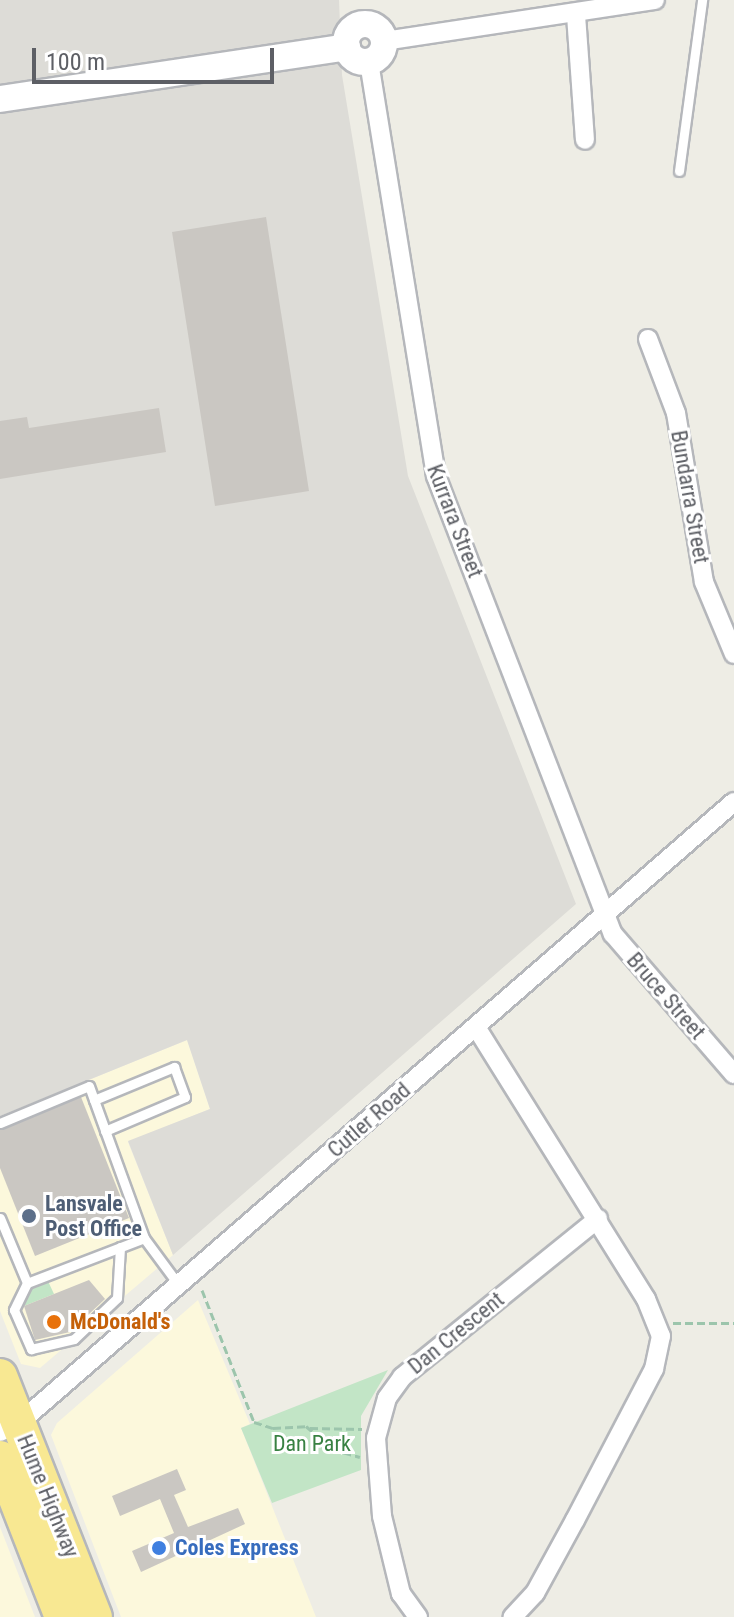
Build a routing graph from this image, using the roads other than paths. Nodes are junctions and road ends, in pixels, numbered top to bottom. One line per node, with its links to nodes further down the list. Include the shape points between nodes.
1 (655, 0): 3 (street)
2 (702, 0): 7 (lane)
3 (576, 15): 4 (street); 6 (street)
4 (372, 32): 5 (street, via 358,61 347,47); 11 (street, Kurrara Street, via 430,458)
5 (0, 99)
6 (585, 140)
7 (679, 171)
8 (648, 339): 9 (street, Bundarra Street, via 676,413 704,582)
9 (734, 654)
10 (734, 802): 11 (street, Cutler Road)
11 (606, 914): 12 (street, Cutler Road); 13 (street, Bruce Street, via 613,934)
12 (476, 1027): 18 (street); 22 (street, Cutler Road)
13 (734, 1074)
14 (94, 1100): 15 (lane, via 89,1086); 16 (lane); 16 (lane, via 174,1067 185,1097)
15 (0, 1123)
16 (105, 1131): 19 (lane)
17 (0, 1218): 21 (lane)
18 (598, 1219): 28 (street, Dan Crescent, via 402,1377 387,1398 375,1458 382,1516 401,1594); 29 (street, via 657,1323 660,1345 654,1369 535,1593)
19 (144, 1238): 20 (lane); 22 (lane)
20 (120, 1247): 21 (lane); 21 (lane, via 117,1298 74,1339 31,1349 14,1310)
21 (27, 1283)
22 (178, 1284): 24 (street, Cutler Road)
23 (0, 1376): 24 (highway, Hume Highway)
24 (10, 1427): 27 (highway, Hume Highway)
25 (0, 1458): 26 (highway, Hume Highway)
26 (62, 1617)
27 (95, 1617)
28 (418, 1617)
29 (513, 1617)

